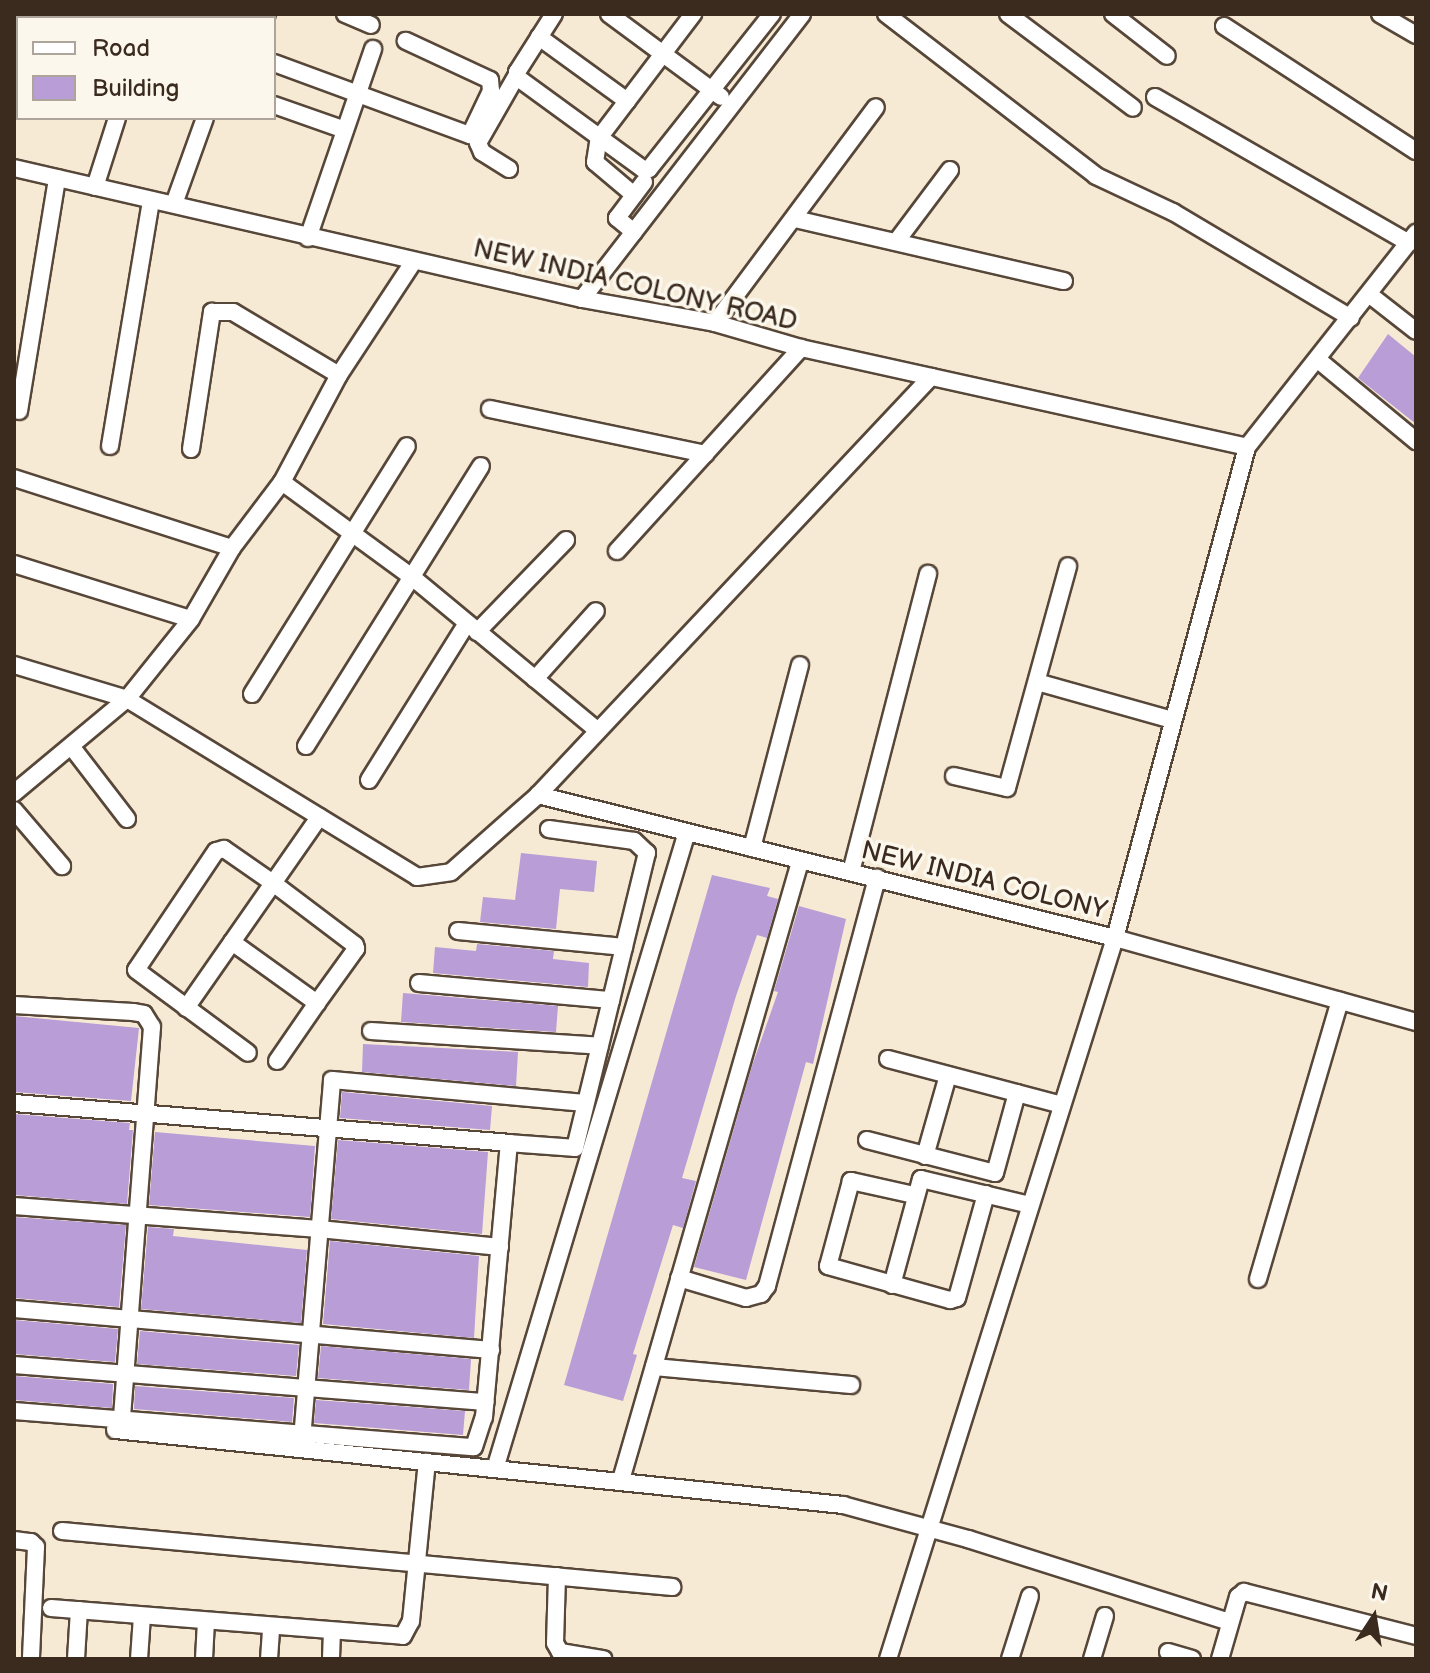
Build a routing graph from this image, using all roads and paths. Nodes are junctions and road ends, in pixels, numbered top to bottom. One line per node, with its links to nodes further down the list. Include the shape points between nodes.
1 (345, 14): 11 (street)
2 (554, 14): 14 (street)
3 (609, 14): 17 (street)
4 (693, 14): 17 (street)
5 (772, 14): 21 (street)
6 (802, 14): 25 (street)
7 (886, 14): 50 (street, via 1096,176 1173,212)
8 (1008, 14): 28 (street)
9 (1113, 14): 18 (street)
10 (1380, 14): 13 (street)
11 (371, 25)
12 (1224, 26): 33 (street)
13 (1416, 35)
14 (539, 37): 20 (street); 24 (street)
15 (406, 41): 22 (street, via 490,80 491,91 473,133 461,135)
16 (373, 49): 22 (street)
17 (662, 53): 21 (street); 24 (street)
18 (1167, 56)
19 (276, 64): 22 (street)
20 (517, 75): 32 (street); 35 (street, via 478,143 482,152)
21 (714, 91): 25 (street); 32 (street, via 652,168 643,169)
22 (357, 96): 31 (street)
23 (1155, 97): 44 (street)
24 (627, 101): 32 (street)
25 (732, 104): 42 (street)
26 (276, 106): 31 (street)
27 (876, 107): 41 (street)
28 (1133, 108)
29 (116, 120): 38 (street)
30 (204, 120): 40 (street)
31 (345, 130): 43 (street)
32 (599, 138): 42 (street, via 595,162 639,188 617,218)
33 (1416, 151)
34 (14, 168): 37 (street, NEW INDIA COLONY ROAD)
35 (509, 169)
36 (950, 170): 45 (street)
37 (57, 178): 38 (street, NEW INDIA COLONY ROAD); 58 (street)
38 (95, 187): 39 (street, NEW INDIA COLONY ROAD)
39 (151, 200): 40 (street, NEW INDIA COLONY ROAD); 60 (street)
40 (174, 204): 43 (street, NEW INDIA COLONY ROAD)
41 (795, 219): 45 (street); 51 (street)
42 (634, 232): 49 (street)
43 (308, 238): 46 (street, NEW INDIA COLONY ROAD)
44 (1412, 238): 48 (street)
45 (896, 242): 47 (street)
46 (414, 261): 49 (street, NEW INDIA COLONY ROAD); 55 (street)
47 (1064, 281)
48 (1370, 295): 50 (street); 52 (street)
49 (582, 299): 51 (street, NEW INDIA COLONY ROAD)
50 (1351, 318): 54 (street)
51 (715, 323): 53 (street, NEW INDIA COLONY ROAD)
52 (1416, 331)
53 (801, 348): 56 (street, NEW INDIA COLONY ROAD); 64 (street)
54 (1317, 359): 59 (street); 62 (street)
55 (339, 375): 63 (street, via 233,312 212,312); 67 (street)
56 (931, 377): 62 (street, NEW INDIA COLONY ROAD); 86 (street)
57 (490, 409): 64 (street)
58 (19, 411)
59 (1416, 441)
60 (110, 446)
61 (407, 446): 68 (street)
62 (1247, 447): 85 (street)
63 (191, 449)
64 (705, 454): 71 (street)
65 (481, 466): 75 (street)
66 (14, 478): 70 (street)
67 (282, 482): 68 (street); 70 (street)
68 (352, 534): 75 (street); 83 (street)
69 (566, 540): 78 (street)
70 (232, 548): 77 (street)
71 (617, 551)
72 (14, 564): 77 (street)
73 (1068, 566): 82 (street)
74 (928, 574): 101 (street)
75 (412, 577): 78 (street); 88 (street)
76 (596, 611): 81 (street)
77 (191, 619): 84 (street)
78 (472, 627): 81 (street); 90 (street)
79 (14, 665): 84 (street)
80 (800, 665): 98 (street)
81 (535, 679): 86 (street)
82 (1037, 682): 85 (street); 89 (street, via 1007,788)
83 (252, 694)
84 (127, 699): 87 (street); 94 (street)
85 (1172, 720): 105 (street)
86 (598, 731): 92 (street)
87 (71, 746): 91 (street); 95 (street)
88 (306, 746)
89 (954, 776)
90 (369, 780)
91 (14, 793)
92 (538, 795): 94 (street, via 451,872 417,877); 97 (street, NEW INDIA COLONY)
93 (14, 810): 100 (street)
94 (319, 817): 103 (street)
95 (127, 819)
96 (549, 829): 107 (street, via 634,841 647,853)
97 (687, 832): 98 (street, NEW INDIA COLONY); 156 (street)
98 (752, 848): 99 (street, NEW INDIA COLONY)
99 (800, 862): 101 (street, NEW INDIA COLONY); 137 (street)
100 (62, 866)
101 (851, 872): 102 (street, NEW INDIA COLONY)
102 (877, 878): 105 (street, NEW INDIA COLONY); 137 (street, via 767,1286 746,1298)
103 (273, 883): 106 (street); 111 (street, via 355,945); 113 (street, via 220,849 137,966 139,973)
104 (458, 931): 107 (street)
105 (1115, 938): 110 (street, NEW INDIA COLONY); 124 (street)
106 (232, 942): 111 (street); 113 (street)
107 (624, 947): 109 (street)
108 (419, 983): 109 (street)
109 (611, 1000): 116 (street)
110 (1340, 1001): 114 (street, NEW INDIA COLONY); 138 (street)
111 (317, 1003): 119 (street)
112 (14, 1005): 125 (street, via 144,1014 152,1027)
113 (186, 1008): 117 (street)
114 (1416, 1022)
115 (371, 1031): 116 (street)
116 (600, 1046): 123 (street)
117 (248, 1053)
118 (888, 1059): 120 (street)
119 (277, 1061)
120 (948, 1075): 121 (street); 129 (street)
121 (1017, 1093): 124 (street); 129 (street, via 995,1173)
122 (14, 1103): 125 (street)
123 (585, 1103): 126 (street, via 332,1080); 128 (street, via 575,1148)
124 (1062, 1105): 132 (street)
125 (146, 1112): 126 (street); 134 (street)
126 (328, 1126): 128 (street); 135 (street)
127 (867, 1140): 129 (street)
128 (509, 1143): 136 (street)
129 (925, 1156)
130 (986, 1194): 131 (street, via 924,1178); 132 (street); 139 (street, via 957,1298)
131 (914, 1195): 139 (street); 139 (street, via 851,1181 828,1261 833,1269)
132 (1030, 1205): 158 (street)
133 (14, 1206): 134 (street)
134 (138, 1214): 135 (street); 141 (street)
135 (319, 1229): 136 (street); 142 (street)
136 (500, 1247): 143 (street)
137 (679, 1278): 145 (street)
138 (1258, 1279)
139 (892, 1285)
140 (14, 1309): 141 (street)
141 (130, 1318): 142 (street); 146 (street)
142 (310, 1334): 143 (street); 148 (street)
143 (491, 1350): 149 (street)
144 (14, 1365): 146 (street)
145 (654, 1367): 147 (street); 157 (street)
146 (125, 1373): 148 (street); 152 (street)
147 (851, 1385)
148 (306, 1389): 149 (street); 153 (street)
149 (486, 1402): 153 (street, via 474,1447)
150 (14, 1411): 152 (street)
151 (14, 1419): 152 (street)
152 (121, 1425): 153 (street); 154 (street)
153 (302, 1432): 154 (street)
154 (301, 1449): 155 (street)
155 (427, 1462): 156 (street); 161 (street)
156 (495, 1469): 157 (street)
157 (621, 1480): 158 (street, via 843,1505)
158 (927, 1527): 169 (street); 183 (street)
159 (62, 1531): 161 (street)
160 (14, 1540): 176 (street, via 36,1547)
161 (416, 1564): 162 (street); 172 (street, via 411,1621 403,1636)
162 (557, 1576): 163 (street); 175 (street, via 555,1643)
163 (672, 1587)
164 (1030, 1596): 184 (street)
165 (51, 1608): 166 (street)
166 (79, 1610): 167 (street); 177 (street)
167 (142, 1616): 170 (street); 178 (street)
168 (1105, 1616): 185 (street)
169 (1224, 1620)
170 (206, 1621): 171 (street); 179 (street)
171 (271, 1627): 172 (street); 180 (street)
172 (332, 1632): 181 (street)
173 (1416, 1636): 187 (street, via 1244,1592)
174 (1168, 1651): 186 (street)
175 (569, 1658): 182 (street)
176 (31, 1659)
177 (76, 1659)
178 (139, 1659)
179 (204, 1659)
180 (269, 1659)
181 (331, 1659)
182 (603, 1659)
183 (888, 1659)
184 (1010, 1659)
185 (1092, 1659)
186 (1192, 1659)
187 (1220, 1659)

